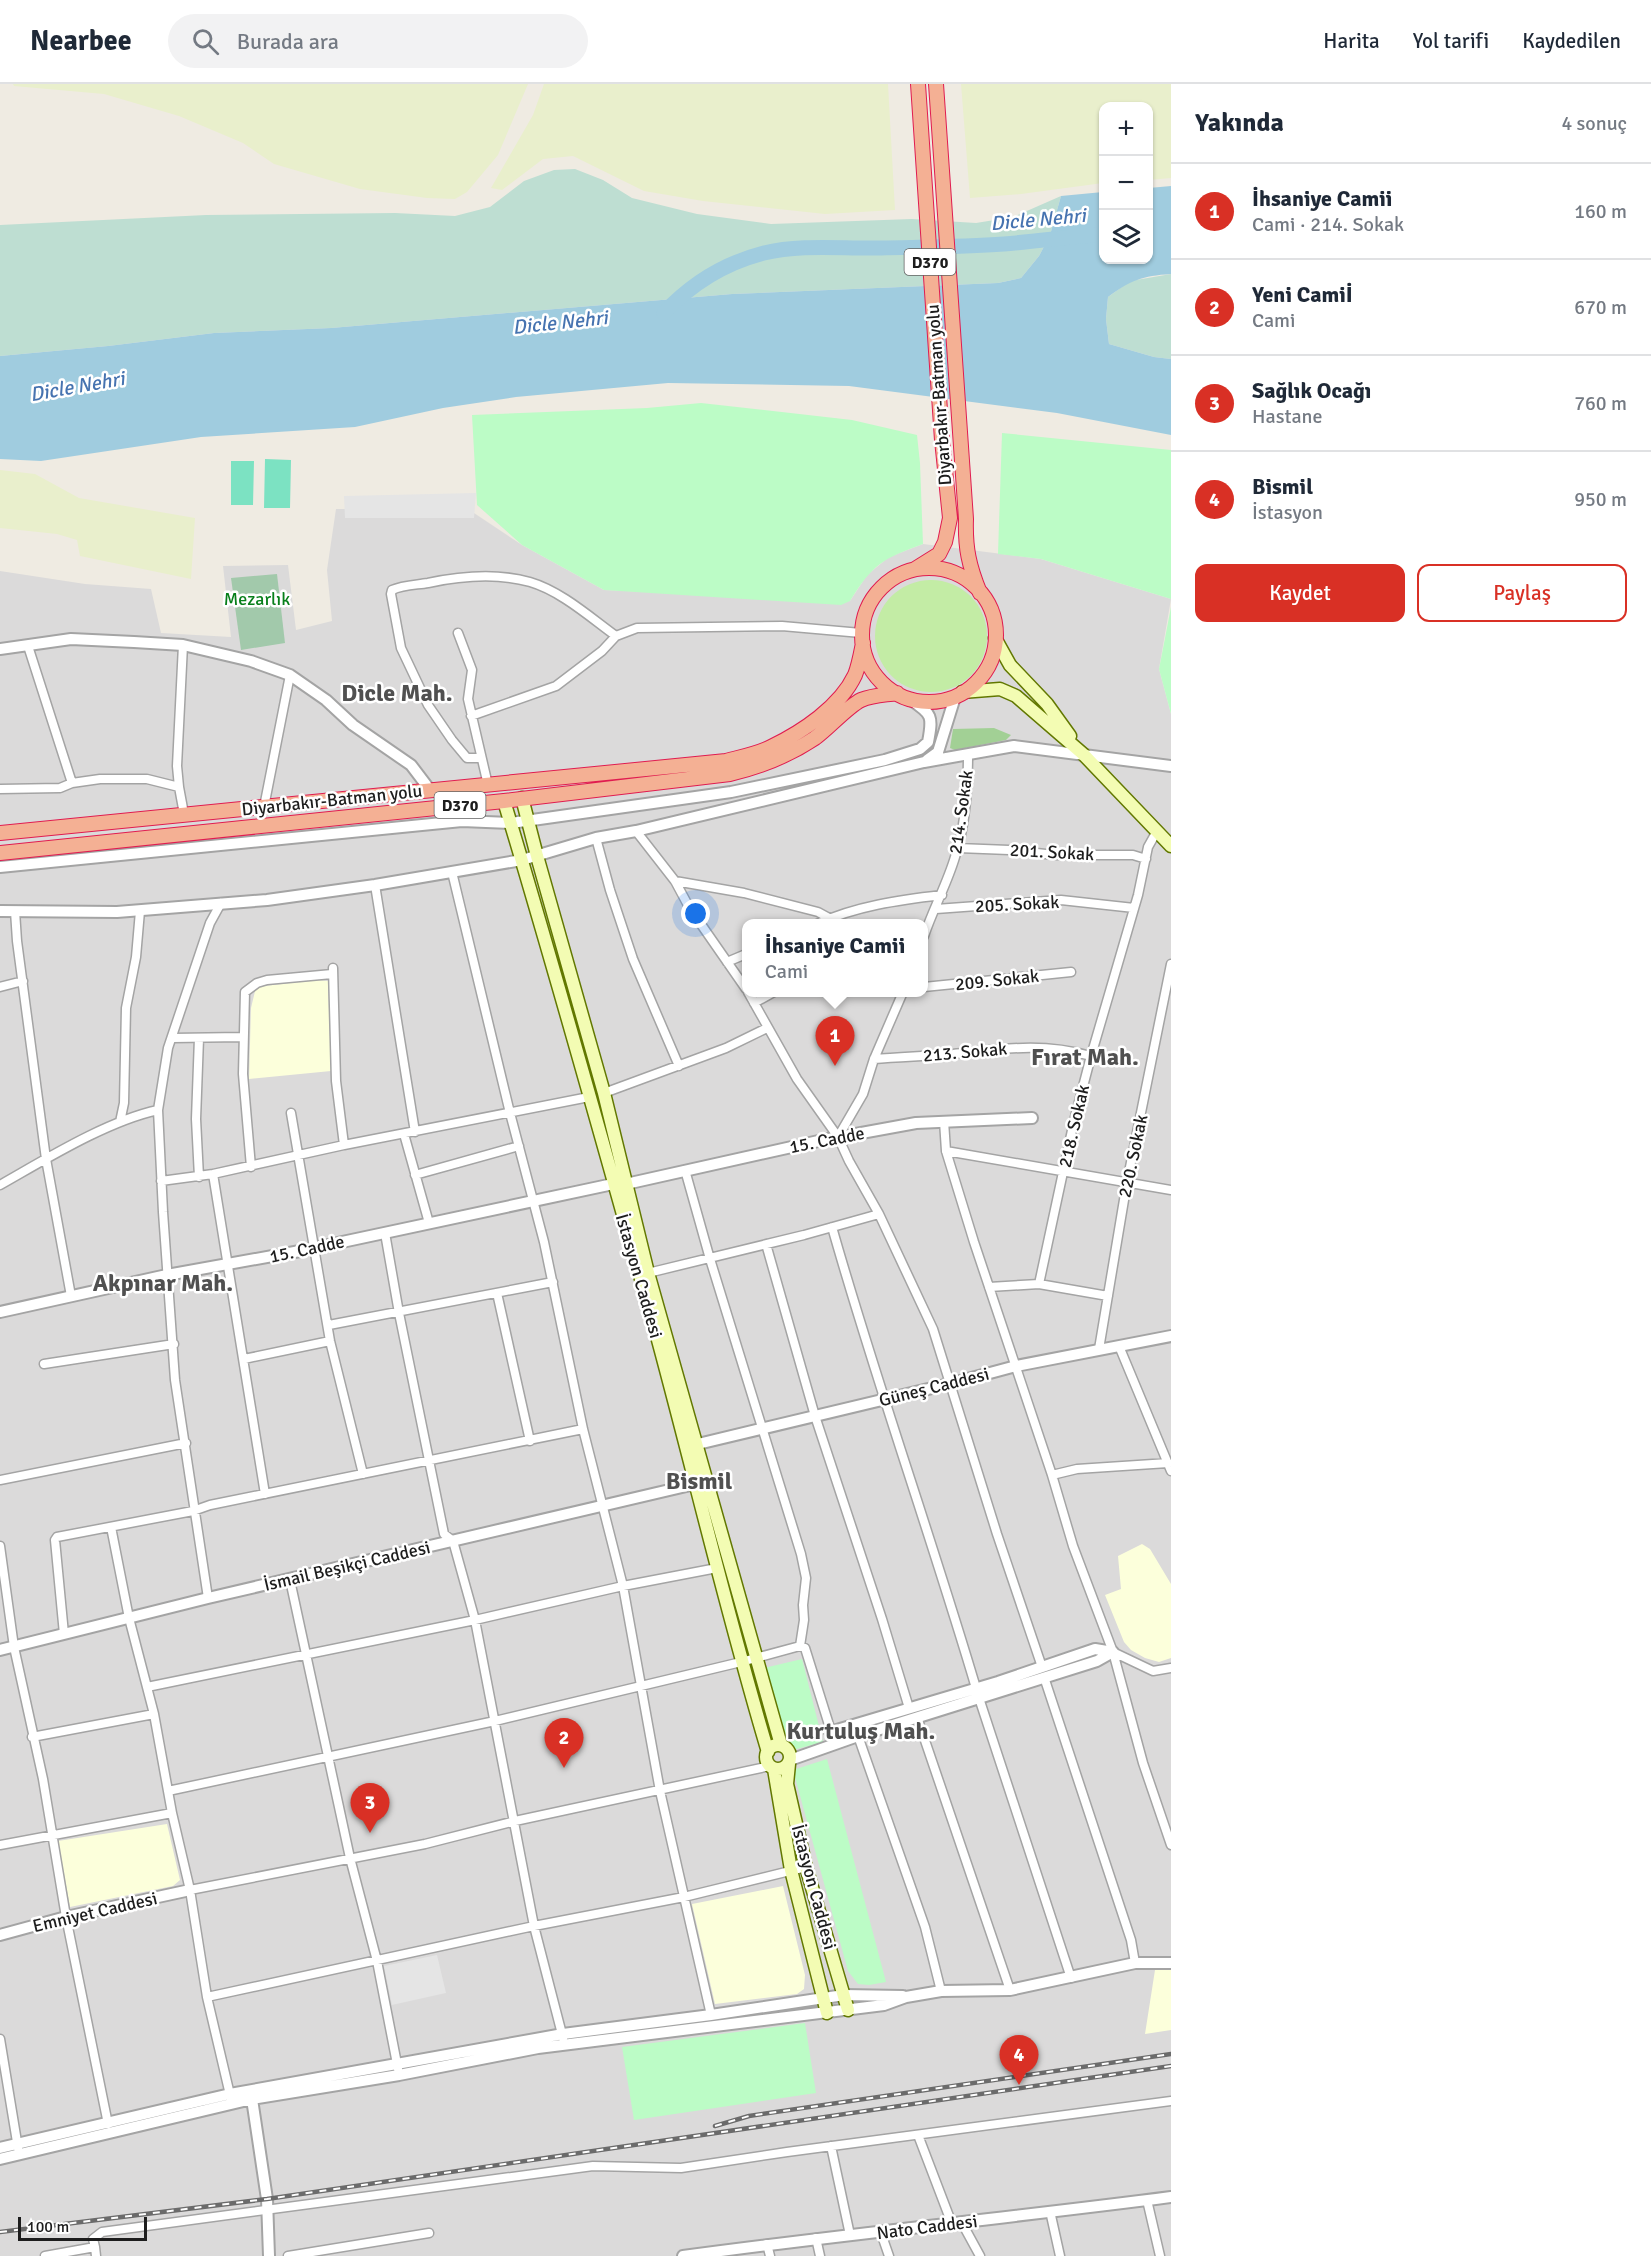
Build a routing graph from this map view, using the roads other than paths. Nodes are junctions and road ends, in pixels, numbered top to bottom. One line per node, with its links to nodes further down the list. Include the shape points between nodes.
1 (918, 84): 3 (highway, Diyarbakır-Batman yolu / D370, via 949,531 939,554)
2 (936, 84): 4 (highway, Diyarbakır-Batman yolu / D370, via 965,544)
3 (915, 569): 4 (highway, via 937,568 958,574); 7 (highway, via 895,577 878,591 866,611)
4 (980, 593): 8 (highway, via 989,604 996,625)
5 (458, 633): 16 (street, via 472,670 468,699)
6 (616, 636): 7 (street, via 637,628 782,626); 16 (street, via 556,686); 19 (street, via 569,602 531,582 500,577 464,578 392,590 401,648 428,705 467,758)
7 (862, 638): 13 (highway, via 864,655 874,675); 23 (highway, Diyarbakır-Batman yolu / D370, via 854,675 843,692 806,727 769,748 726,761)
8 (995, 638): 14 (highway, via 988,668 974,685); 17 (main road, via 1010,665 1047,704)
9 (183, 645): 10 (street, via 71,639); 12 (street); 24 (street)
10 (28, 646): 11 (street); 22 (street)
11 (0, 649)
12 (290, 675): 26 (street, via 411,765); 29 (street)
13 (897, 693): 15 (highway); 27 (highway, Diyarbakır-Batman yolu / D370, via 859,701 815,738 758,767 730,774)
14 (958, 695): 15 (highway, via 933,702); 17 (main road, via 1000,689 1016,696); 20 (street, via 938,752)
15 (911, 700): 31 (street, via 928,711 931,720 928,742 909,753 742,790)
16 (471, 717): 19 (street)
17 (1083, 754): 18 (street, via 1014,746); 21 (street); 34 (main road)
18 (968, 755): 20 (street); 38 (street, 214. Sokak)
19 (481, 758): 23 (street)
20 (924, 762): 33 (street)
21 (1171, 766)
22 (72, 783): 24 (street, via 147,779); 25 (street, via 60,788)
23 (488, 785): 26 (highway, Diyarbakır-Batman yolu / D370)
24 (179, 787): 30 (street)
25 (0, 789)
26 (429, 790): 29 (highway, Diyarbakır-Batman yolu / D370)
27 (522, 798): 28 (highway, Diyarbakır-Batman yolu / D370); 31 (main road, İstasyon Caddesi)
28 (504, 801): 32 (main road, İstasyon Caddesi); 39 (highway, Diyarbakır-Batman yolu / D370)
29 (264, 807): 30 (highway, Diyarbakır-Batman yolu / D370)
30 (184, 814): 35 (highway, Diyarbakır-Batman yolu / D370)
31 (528, 820): 32 (street); 40 (main road, İstasyon Caddesi)
32 (511, 823): 42 (main road, İstasyon Caddesi); 43 (street, via 462,821)
33 (636, 831): 36 (street); 45 (street)
34 (1157, 831): 37 (main road); 41 (street, 218. Sokak)
35 (0, 833)
36 (596, 838): 40 (street); 75 (street, via 633,959)
37 (1171, 846)
38 (958, 848): 41 (street, 201. Sokak, via 1055,855 1133,855); 47 (street, 214. Sokak)
39 (0, 853)
40 (537, 856): 42 (street); 76 (main road, İstasyon Caddesi)
41 (1146, 859): 49 (street, 218. Sokak)
42 (522, 860): 44 (street); 77 (main road, İstasyon Caddesi)
43 (0, 867)
44 (452, 872): 46 (street); 80 (street)
45 (675, 881): 54 (street, via 744,893 818,912); 58 (street)
46 (375, 885): 48 (street); 84 (street)
47 (942, 895): 50 (street, 214. Sokak); 55 (street, via 892,901)
48 (221, 903): 53 (street); 71 (street, via 210,923)
49 (1134, 908): 50 (street, 205. Sokak, via 1061,900); 73 (street, 218. Sokak)
50 (936, 909): 56 (street, 214. Sokak)
51 (0, 911): 52 (street)
52 (15, 911): 53 (street); 61 (street)
53 (140, 911): 83 (street, via 126,1008)
54 (827, 919)
55 (835, 919)
56 (928, 927)
57 (742, 956): 58 (street)
58 (727, 962): 62 (street)
59 (1171, 964): 99 (street, 220. Sokak)
60 (1071, 972): 64 (street, 209. Sokak)
61 (23, 981): 63 (street); 91 (street)
62 (742, 984)
63 (0, 987)
64 (928, 987)
65 (750, 997): 68 (street)
66 (766, 997): 68 (street)
67 (901, 997): 74 (street)
68 (754, 1003): 69 (street)
69 (767, 1028): 75 (street); 86 (street)
70 (242, 1037): 72 (street); 87 (street, via 245,992 251,986 332,971 336,1081); 92 (street)
71 (173, 1038): 72 (street); 78 (street)
72 (199, 1038): 97 (street)
73 (1091, 1056): 74 (street, 213. Sokak, via 1044,1047); 94 (street, 218. Sokak)
74 (874, 1059): 86 (street, via 863,1094)
75 (679, 1066): 76 (street)
76 (604, 1093): 100 (main road, İstasyon Caddesi)
77 (589, 1097): 80 (street); 100 (main road, İstasyon Caddesi)
78 (158, 1110): 83 (street); 98 (street)
79 (291, 1113): 90 (street)
80 (510, 1113): 84 (street); 88 (street)
81 (1032, 1118): 82 (street, 15. Cadde)
82 (944, 1121): 86 (street, 15. Cadde); 89 (street)
83 (120, 1122): 91 (street)
84 (415, 1132): 85 (street)
85 (404, 1134): 87 (street); 96 (street)
86 (838, 1137): 93 (street, 15. Cadde); 104 (street)
87 (344, 1145): 90 (street)
88 (519, 1146): 96 (street); 103 (street)
89 (946, 1151): 94 (street); 116 (street)
90 (299, 1156): 92 (street); 109 (street)
91 (46, 1159): 101 (street); 118 (street)
92 (251, 1167): 95 (street)
93 (685, 1170): 100 (street, 15. Cadde); 110 (street)
94 (1064, 1171): 99 (street); 115 (street, 218. Sokak)
95 (213, 1174): 97 (street); 111 (street)
96 (415, 1175): 105 (street)
97 (199, 1177): 98 (street)
98 (161, 1181): 113 (street)
99 (1127, 1182): 102 (street); 119 (street, 220. Sokak)
100 (619, 1184): 103 (street, 15. Cadde); 112 (main road, İstasyon Caddesi); 144 (main road, İstasyon Caddesi)
101 (0, 1185)
102 (1171, 1190)
103 (533, 1201): 105 (street, 15. Cadde); 114 (street)
104 (879, 1214): 106 (street); 131 (street, via 933,1329)
105 (429, 1223): 107 (street, 15. Cadde)
106 (832, 1227): 108 (street); 132 (street)
107 (385, 1233): 109 (street, 15. Cadde); 121 (street)
108 (766, 1244): 110 (street); 133 (street)
109 (314, 1248): 111 (street, 15. Cadde); 122 (street)
110 (710, 1258): 112 (street); 135 (street)
111 (228, 1266): 113 (street, 15. Cadde); 128 (street)
112 (648, 1273): 138 (main road, İstasyon Caddesi)
113 (168, 1275): 118 (street, 15. Cadde); 125 (street)
114 (553, 1282): 117 (street); 134 (street)
115 (1039, 1284): 116 (street); 119 (street)
116 (989, 1287): 130 (street)
117 (497, 1293): 121 (street); 136 (street)
118 (71, 1296): 120 (street, 15. Cadde)
119 (1108, 1296): 127 (street, 220. Sokak)
120 (0, 1312)
121 (399, 1313): 122 (street); 139 (street)
122 (329, 1325): 124 (street)
123 (1171, 1336): 126 (street, Güneş Caddesi)
124 (330, 1341): 128 (street); 141 (street)
125 (174, 1344): 129 (street); 137 (street)
126 (1119, 1346): 127 (street, Güneş Caddesi); 140 (street)
127 (1099, 1349): 130 (street, Güneş Caddesi)
128 (244, 1359): 145 (street)
129 (44, 1364)
130 (1016, 1366): 131 (street, Güneş Caddesi); 142 (street)
131 (950, 1384): 132 (street, Güneş Caddesi); 166 (street)
132 (885, 1400): 133 (street, Güneş Caddesi); 169 (street)
133 (815, 1416): 135 (street, Güneş Caddesi); 170 (street)
134 (583, 1429): 136 (street); 146 (street)
135 (763, 1429): 138 (street, Güneş Caddesi); 158 (street, via 806,1578)
136 (530, 1441): 139 (street)
137 (186, 1443): 143 (street); 147 (street)
138 (698, 1444): 163 (main road, İstasyon Caddesi)
139 (430, 1460): 141 (street); 149 (street, via 444,1534)
140 (1170, 1467): 142 (street, via 1077,1469)
141 (363, 1474): 145 (street)
142 (1052, 1475): 161 (street, via 1073,1546)
143 (0, 1480)
144 (695, 1484): 146 (street, İsmail Beşikçi Caddesi); 151 (main road, İstasyon Caddesi)
145 (265, 1494): 147 (street)
146 (603, 1506): 149 (street, İsmail Beşikçi Caddesi); 153 (street)
147 (193, 1511): 148 (street); 154 (street)
148 (111, 1527): 155 (street); 157 (street, via 55,1540)
149 (453, 1541): 152 (street, İsmail Beşikçi Caddesi); 156 (street)
150 (0, 1546): 159 (street)
151 (717, 1568): 153 (street); 164 (main road, İstasyon Caddesi)
152 (290, 1580): 154 (street, İsmail Beşikçi Caddesi); 162 (street)
153 (623, 1586): 156 (street); 167 (street)
154 (208, 1598): 155 (street, İsmail Beşikçi Caddesi)
155 (129, 1618): 157 (street, İsmail Beşikçi Caddesi); 168 (street)
156 (475, 1620): 162 (street); 173 (street)
157 (64, 1634): 159 (street, İsmail Beşikçi Caddesi)
158 (800, 1646): 163 (street); 174 (street, via 805,1648)
159 (14, 1647): 160 (street, İsmail Beşikçi Caddesi); 176 (street)
160 (0, 1650)
161 (1113, 1652): 165 (street, via 1153,1671); 166 (street, via 1097,1661); 189 (street, via 1143,1763)
162 (306, 1656): 168 (street); 180 (street)
163 (757, 1658): 164 (street); 178 (main road, İstasyon Caddesi)
164 (741, 1662): 167 (street); 179 (main road, İstasyon Caddesi)
165 (1171, 1668)
166 (1043, 1672): 169 (street); 199 (street)
167 (642, 1685): 173 (street); 184 (street)
168 (147, 1687): 171 (street)
169 (977, 1693): 170 (street); 172 (street); 201 (street)
170 (909, 1708): 174 (street)
171 (154, 1714): 176 (street); 183 (street)
172 (917, 1718): 175 (street); 202 (street)
173 (495, 1721): 180 (street); 186 (street)
174 (830, 1732): 177 (street)
175 (858, 1736): 177 (street); 203 (street, via 925,1927)
176 (32, 1737): 187 (street)
177 (835, 1744): 181 (street)
178 (781, 1745): 179 (main road); 181 (main road, via 790,1752)
179 (768, 1752): 182 (main road, via 766,1759)
180 (329, 1757): 183 (street); 190 (street)
181 (790, 1762): 182 (main road, via 782,1769); 191 (main road, İstasyon Caddesi, via 788,1784)
182 (772, 1767): 184 (street); 192 (main road, İstasyon Caddesi)
183 (168, 1791): 185 (street)
184 (660, 1791): 186 (street); 194 (street)
185 (172, 1813): 187 (street); 193 (street)
186 (515, 1821): 190 (street); 196 (street)
187 (52, 1837): 188 (street); 195 (street)
188 (0, 1845)
189 (1171, 1845)
190 (350, 1858): 193 (street); 198 (street)
191 (806, 1867): 192 (street); 204 (main road, İstasyon Caddesi)
192 (791, 1870): 194 (street); 207 (main road, İstasyon Caddesi)
193 (189, 1890): 195 (street, Emniyet Caddesi); 205 (street)
194 (684, 1897): 196 (street); 210 (street)
195 (66, 1917): 197 (street, Emniyet Caddesi); 219 (street)
196 (534, 1926): 198 (street); 212 (street)
197 (0, 1935)
198 (377, 1961): 205 (street); 213 (street)
199 (1136, 1963): 200 (street); 201 (street)
200 (1171, 1963)
201 (1071, 1978): 202 (street)
202 (1010, 1990): 203 (street)
203 (941, 1991): 206 (street)
204 (844, 1995): 206 (street); 207 (street); 208 (main road, İstasyon Caddesi)
205 (207, 1997): 216 (street)
206 (906, 1997): 208 (street)
207 (823, 1998): 209 (main road, İstasyon Caddesi); 210 (street)
208 (848, 2010): 209 (street)
209 (827, 2013): 212 (street)
210 (711, 2015): 212 (street)
211 (0, 2039): 214 (street)
212 (563, 2039): 213 (street); 215 (street)
213 (397, 2063): 215 (street); 216 (street)
214 (3, 2073): 223 (street)
215 (399, 2075): 217 (street)
216 (230, 2099): 217 (street); 219 (street); 223 (street)
217 (252, 2099): 227 (street)
218 (1171, 2101): 220 (street)
219 (108, 2124): 223 (street)
220 (918, 2135): 221 (street); 229 (street)
221 (831, 2146): 227 (street, via 681,2168 592,2166); 232 (street)
222 (0, 2148): 223 (street)
223 (18, 2149): 224 (street)
224 (0, 2159)
225 (1171, 2196): 226 (street, Nato Caddesi)
226 (1147, 2200): 228 (street, Nato Caddesi); 245 (street)
227 (266, 2211): 235 (street, via 102,2232 93,2239); 237 (street)
228 (1050, 2211): 229 (street, Nato Caddesi); 244 (street)
229 (957, 2223): 231 (street, Nato Caddesi); 243 (street)
230 (429, 2233): 238 (street)
231 (881, 2233): 232 (street, Nato Caddesi); 242 (street)
232 (850, 2235): 233 (street, Nato Caddesi)
233 (816, 2238): 234 (street, Nato Caddesi); 241 (street)
234 (767, 2244): 239 (street, Nato Caddesi); 240 (street)
235 (96, 2251): 236 (street)
236 (45, 2256)
237 (269, 2256)
238 (288, 2256)
239 (683, 2256)
240 (770, 2256)
241 (820, 2256)
242 (889, 2256)
243 (980, 2256)
244 (1060, 2256)
245 (1160, 2256)

